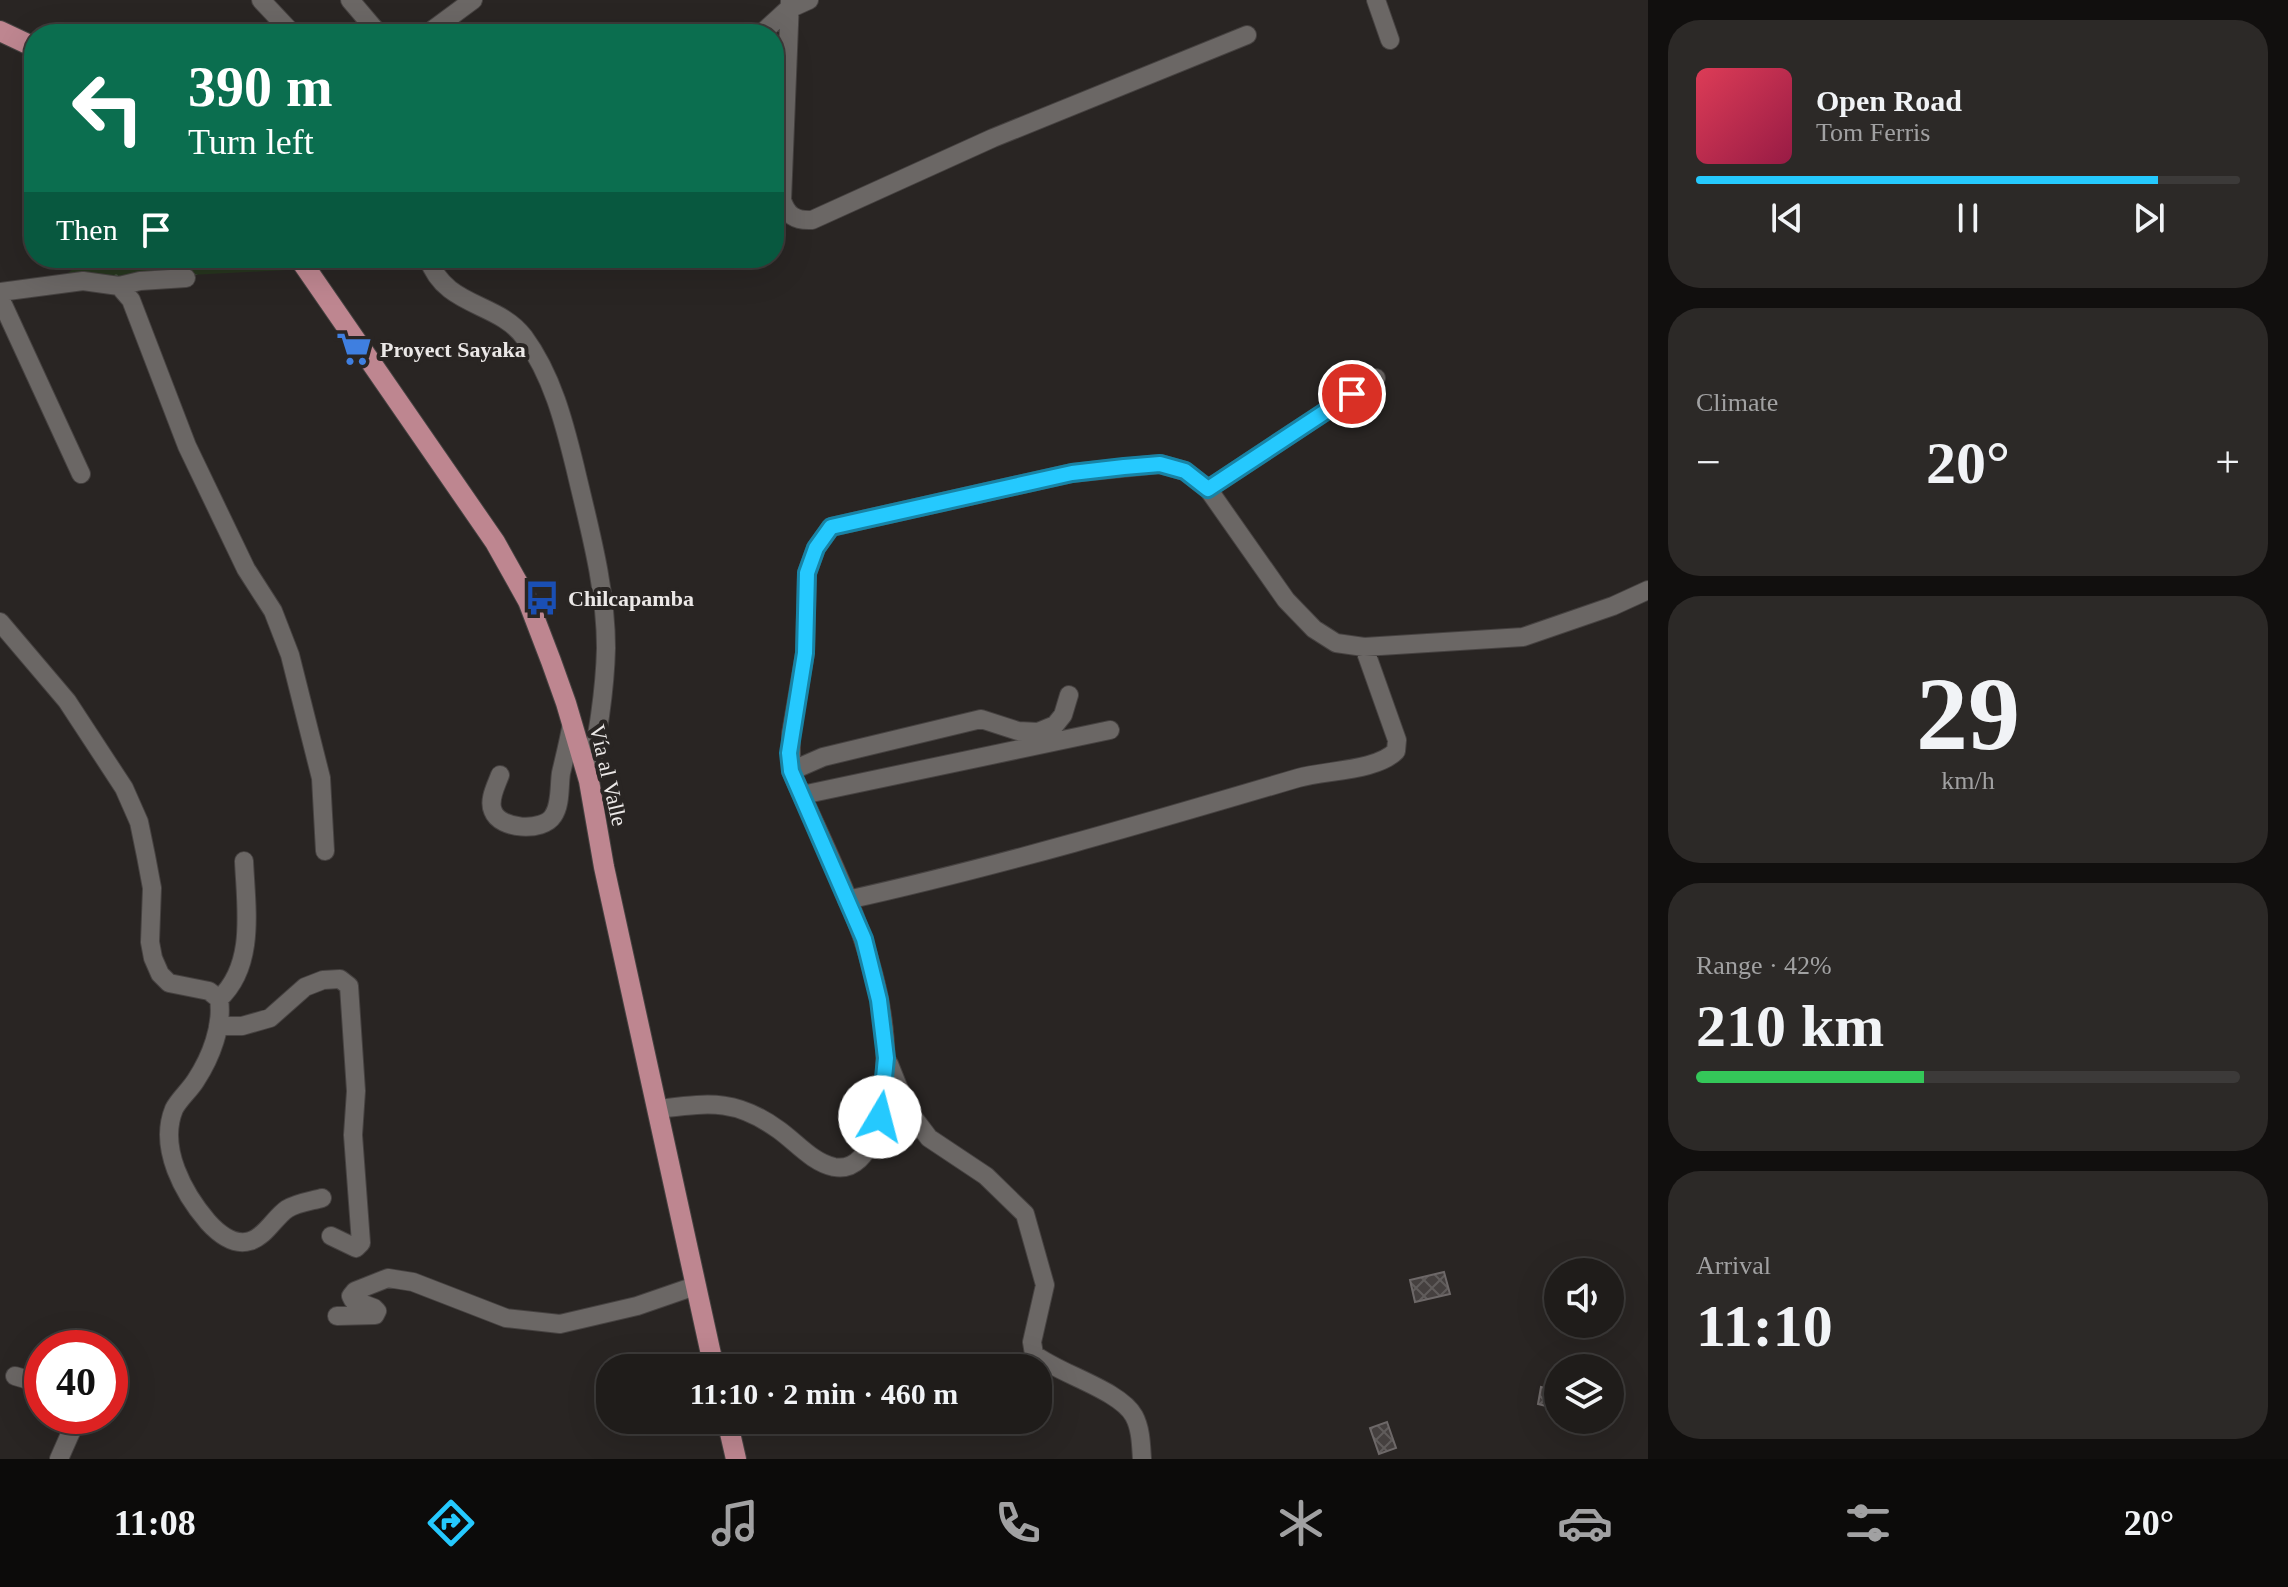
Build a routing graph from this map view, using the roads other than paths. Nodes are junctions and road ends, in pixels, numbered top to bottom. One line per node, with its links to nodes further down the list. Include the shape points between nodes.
1 (261, 0): 7 (street)
2 (350, 0): 8 (street)
3 (473, 0): 9 (street)
4 (809, 0): 6 (street)
5 (1376, 0): 13 (street)
6 (788, 5): 10 (street); 15 (street)
7 (284, 24)
8 (370, 24)
9 (441, 24)
10 (770, 24)
11 (0, 31): 14 (main road)
12 (1247, 35): 16 (street, via 993,138 812,220 801,221)
13 (1390, 40)
14 (24, 42)
15 (784, 135)
16 (784, 205)
17 (306, 268): 30 (main road, Vía al Valle, via 495,542 528,601)
18 (432, 268): 34 (street, via 451,291 508,320 521,333 541,365 565,426 601,583 606,647)
19 (186, 278): 20 (street)
20 (119, 286): 21 (street, via 83,281); 36 (street, via 131,300 187,446 246,569 273,611 290,655 321,778)
21 (0, 292)
22 (0, 298): 24 (street)
23 (1376, 378): 25 (street)
24 (81, 474)
25 (1208, 489): 28 (street, via 1286,600 1314,629 1336,643); 32 (street, via 1185,471 1160,464 1124,467 1072,473 831,527 807,573 805,653 791,734)
26 (1648, 590): 28 (street, via 1523,637)
27 (0, 622): 39 (street, via 67,701 124,788 146,856 152,888 150,942 160,974 169,983 209,991)
28 (1364, 647): 38 (street, via 1397,740 1396,751 1381,762 1306,776 1039,854)
29 (1069, 695): 32 (street, via 1055,725 1038,732 981,719 823,757)
30 (572, 723): 33 (street, via 552,820 519,827 497,819 491,809); 34 (main road, Vía al Valle)
31 (1110, 730): 35 (street)
32 (791, 771): 35 (street)
33 (500, 775)
34 (589, 781): 42 (main road, Vía al Valle)
35 (802, 795): 38 (street)
36 (325, 851)
37 (244, 861): 39 (street, via 241,967)
38 (847, 900): 41 (street, via 868,954)
39 (219, 999): 40 (street)
40 (218, 1026): 43 (street, via 198,1078 174,1108 171,1150 179,1180 216,1231 234,1241 249,1242 289,1207); 44 (street, via 270,1018 305,987 323,980 340,979 349,986 361,1243 356,1248)
41 (886, 1058): 42 (street, via 880,1117 868,1150 856,1164 836,1167 810,1156 749,1111 711,1102); 54 (street, via 907,1109 929,1138 986,1176 1025,1214 1045,1285 1034,1354 1119,1399 1133,1413)
42 (658, 1109): 45 (main road, Vía al Valle)
43 (322, 1198)
44 (331, 1236)
45 (695, 1286): 46 (street, via 560,1324 506,1318 413,1282 388,1278 351,1296 374,1308 375,1315); 47 (main road, Vía al Valle)
46 (337, 1316)
47 (711, 1354)
48 (15, 1376): 49 (street)
49 (24, 1379)
50 (70, 1434): 52 (street)
51 (730, 1434): 53 (main road)
52 (59, 1459)
53 (736, 1459)
54 (1142, 1459)

